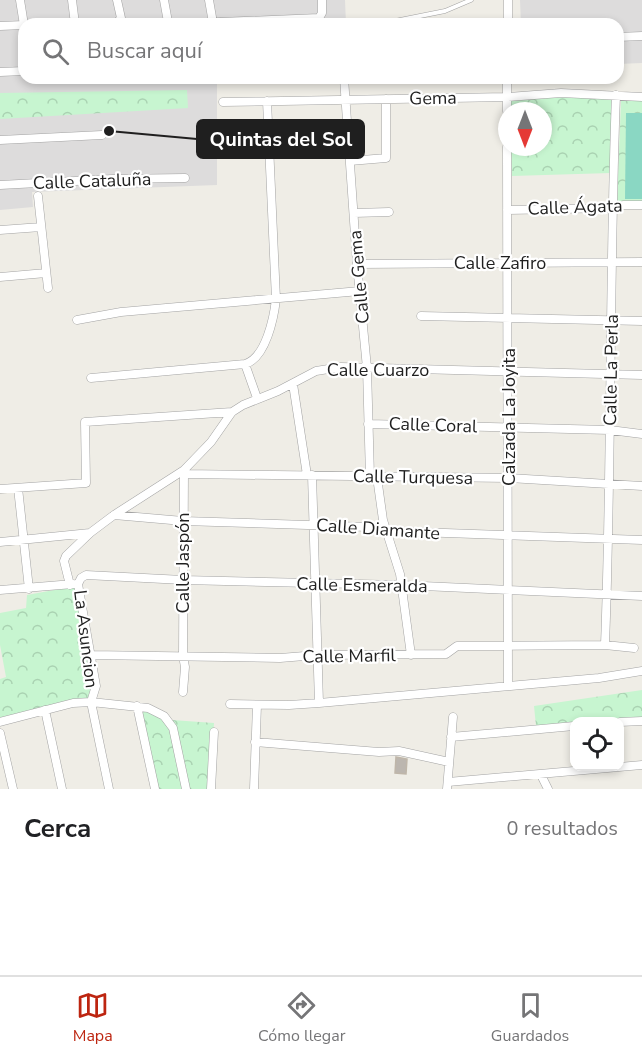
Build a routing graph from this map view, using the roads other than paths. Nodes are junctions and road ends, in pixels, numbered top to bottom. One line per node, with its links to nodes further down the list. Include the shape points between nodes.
1 (20, 0): 9 (street)
2 (72, 0): 10 (street)
3 (117, 0): 11 (street)
4 (164, 0): 12 (street)
5 (209, 0): 13 (street)
6 (322, 0): 14 (street)
7 (471, 0): 15 (lane, via 445,12)
8 (508, 0): 16 (street)
9 (23, 18)
10 (74, 18)
11 (121, 18)
12 (167, 18)
13 (212, 18)
14 (319, 18)
15 (412, 18)
16 (508, 18)
17 (18, 25): 18 (street)
18 (0, 26)
19 (642, 36): 20 (street)
20 (624, 37)
21 (18, 71): 22 (street)
22 (0, 72)
23 (345, 84): 29 (street, Calle Gema)
24 (507, 84): 26 (street)
25 (616, 95): 26 (street, Gema, via 561,93); 27 (street, Gema); 41 (street, Calle La Perla)
26 (507, 97): 28 (street, Gema); 32 (street)
27 (642, 97)
28 (386, 99): 29 (street, Gema); 36 (street, via 386,158)
29 (346, 100): 30 (street, Gema); 36 (street, Calle Gema)
30 (267, 101): 31 (street, Gema); 55 (street)
31 (223, 102)
32 (507, 102)
33 (102, 135): 34 (street)
34 (0, 140)
35 (507, 156): 42 (street, Calzada La Joyita)
36 (350, 161): 44 (street, Calle Gema)
37 (184, 178): 38 (street, Calle Cataluña)
38 (0, 185)
39 (38, 196): 45 (street)
40 (642, 206): 41 (street, Calle Ágata)
41 (612, 208): 42 (street, Calle Ágata); 47 (street, Calle La Perla)
42 (507, 210): 49 (street, Calzada La Joyita)
43 (389, 212): 44 (street)
44 (354, 213): 50 (street, Calle Gema)
45 (41, 226): 46 (street); 51 (street)
46 (0, 230)
47 (612, 262): 48 (street, Calle Zafiro); 49 (street, Calle Zafiro); 59 (street, Calle La Perla)
48 (642, 262)
49 (508, 263): 50 (street, Calle Zafiro); 57 (street, Calzada La Joyita)
50 (357, 264): 54 (street, Calle Gema)
51 (46, 273): 52 (street); 53 (street)
52 (0, 277)
53 (48, 288)
54 (360, 291): 55 (street); 62 (street, Calle Gema)
55 (276, 299): 58 (street, via 121,312); 61 (street, via 274,316 259,354)
56 (421, 316): 57 (street)
57 (509, 317): 59 (street); 63 (street, Calzada La Joyita)
58 (77, 320)
59 (611, 320): 60 (street); 64 (street, Calle La Perla)
60 (642, 321)
61 (245, 364): 66 (street); 68 (street)
62 (367, 368): 63 (street, Calle Cuarzo); 67 (street, Calle Cuarzo, via 327,368); 70 (street, Calle Gema)
63 (509, 372): 64 (street, Calle Cuarzo); 71 (street, Calzada La Joyita)
64 (611, 375): 65 (street, Calle Cuarzo); 72 (street, Calle La Perla)
65 (642, 375)
66 (91, 378)
67 (293, 384): 68 (street, Calle Cuarzo); 75 (street)
68 (257, 398): 69 (street, Calle Cuarzo)
69 (232, 412): 74 (street, Calle Cuarzo, via 212,442); 80 (street, via 85,422 86,483)
70 (368, 424): 71 (street, Calle Coral); 76 (street, Calle Gema)
71 (509, 427): 72 (street, Calle Coral); 77 (street, Calzada La Joyita)
72 (610, 430): 73 (street, Calle Coral); 78 (street, Calle La Perla)
73 (642, 434)
74 (184, 472): 75 (street, Calle Turquesa); 82 (street, Calle Cuarzo); 83 (street, Calle Jaspón)
75 (309, 475): 76 (street, Calle Turquesa); 84 (street)
76 (373, 477): 77 (street, Calle Turquesa); 85 (street, Calle Gema)
77 (509, 478): 78 (street, Calle Turquesa); 87 (street, Calzada La Joyita)
78 (610, 484): 79 (street, Calle Turquesa); 89 (street, Calle La Perla)
79 (642, 486)
80 (18, 488): 81 (street); 88 (street)
81 (0, 489)
82 (114, 515): 83 (street, Calle Diamante); 86 (street, Calle Cuarzo)
83 (183, 521): 84 (street, Calle Diamante); 92 (street, Calle Jaspón)
84 (314, 525): 85 (street, Calle Diamante); 94 (street)
85 (388, 531): 87 (street, Calle Diamante); 95 (street, Calle Gema)
86 (90, 532): 88 (street); 93 (street, Calle Cuarzo, via 64,561)
87 (509, 536): 89 (street, Calle Diamante); 98 (street, Calzada La Joyita)
88 (24, 539): 91 (street); 96 (street)
89 (609, 539): 90 (street, Calle Diamante); 99 (street, Calle La Perla)
90 (642, 540)
91 (0, 542)
92 (183, 580): 93 (street, Calle Esmeralda, via 86,575); 94 (street, Calle Esmeralda); 106 (street, Calle Jaspón)
93 (77, 582): 96 (street, Calle Esmeralda); 104 (street, La Asuncion)
94 (314, 584): 95 (street, Calle Esmeralda); 107 (street)
95 (401, 585): 98 (street, Calle Esmeralda); 105 (street, Calle Gema)
96 (29, 589): 97 (street, Calle Esmeralda)
97 (0, 590)
98 (509, 590): 99 (street, Calle Esmeralda); 102 (street, Calzada La Joyita)
99 (607, 595): 100 (street, Calle Esmeralda); 101 (street, Calle La Perla)
100 (642, 596)
101 (605, 645): 102 (street, Calle Marfil); 103 (street, Calle Marfil)
102 (508, 646): 105 (street, Calle Marfil, via 457,646 446,654); 109 (street, Calzada La Joyita)
103 (634, 648)
104 (91, 655): 106 (street, Calle Marfil); 111 (street, La Asuncion, via 96,686)
105 (411, 655): 107 (street, Calle Marfil)
106 (183, 656): 107 (street, Calle Marfil); 110 (street, Calle Jaspón)
107 (317, 656): 112 (street)
108 (642, 670): 109 (street)
109 (508, 686): 112 (street)
110 (183, 692)
111 (91, 702): 115 (street); 116 (street); 135 (street, La Asuncion)
112 (319, 703): 114 (street)
113 (230, 704): 114 (street)
114 (257, 705): 125 (street)
115 (137, 706): 136 (street); 137 (street, via 156,710 172,728)
116 (45, 710): 119 (street); 134 (street)
117 (453, 717): 124 (street)
118 (642, 721): 120 (street)
119 (0, 722)
120 (624, 722)
121 (570, 726): 124 (street)
122 (214, 732): 138 (street)
123 (0, 733): 133 (street)
124 (451, 737): 126 (street)
125 (255, 742): 126 (street, via 399,751); 139 (street)
126 (449, 762): 132 (street)
127 (642, 765): 128 (street)
128 (624, 766)
129 (575, 771): 130 (street)
130 (541, 775): 131 (street); 141 (street)
131 (494, 779): 132 (street); 140 (street)
132 (447, 786)
133 (13, 789)
134 (62, 789)
135 (109, 789)
136 (155, 789)
137 (186, 789)
138 (211, 789)
139 (254, 789)
140 (498, 789)
141 (548, 789)

